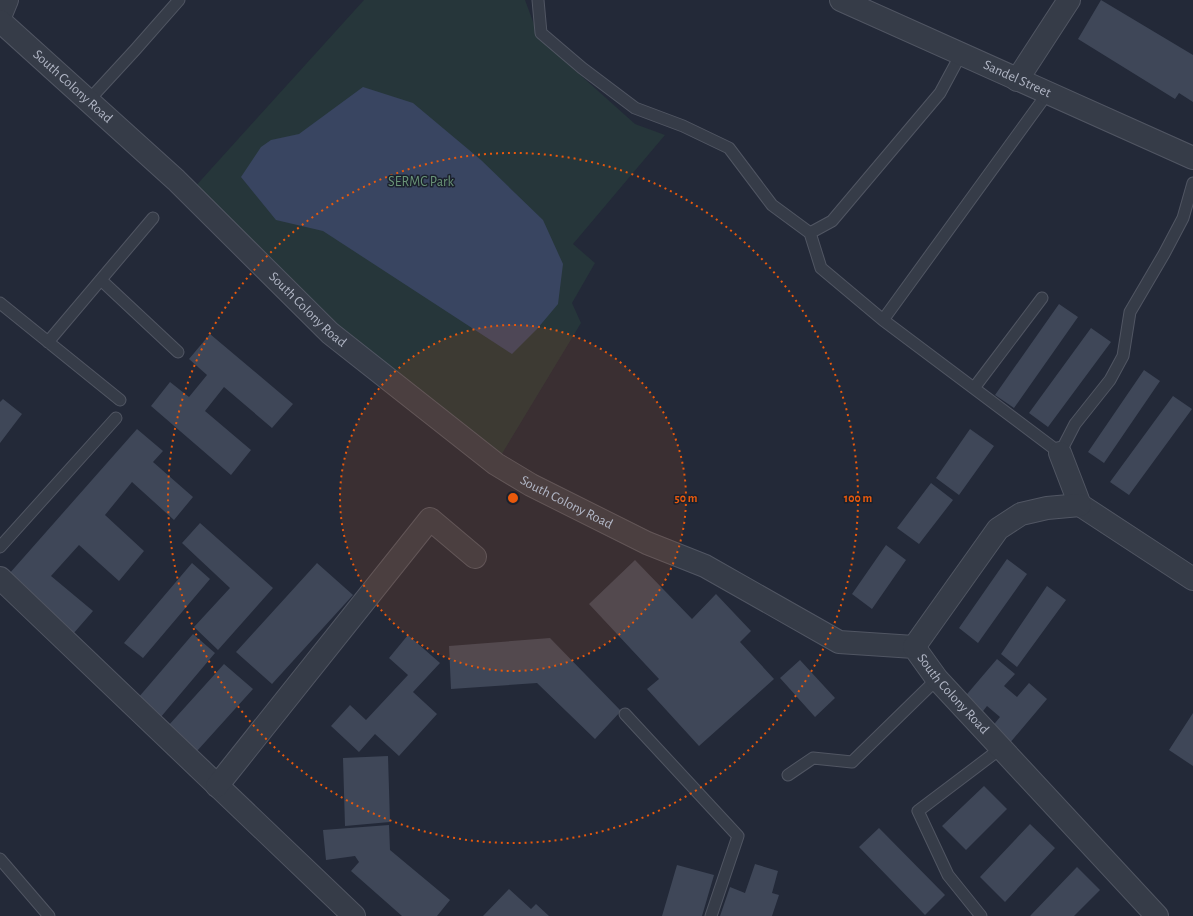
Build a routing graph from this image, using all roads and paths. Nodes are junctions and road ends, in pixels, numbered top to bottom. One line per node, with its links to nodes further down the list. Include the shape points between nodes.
1 (7, 0): 6 (street)
2 (179, 0): 11 (lane)
3 (538, 0): 15 (lane, via 541,33 576,63 635,108 683,126 729,148 772,205)
4 (841, 0): 8 (street, Sandel Street)
5 (1069, 0): 9 (street)
6 (0, 17)
7 (0, 21): 11 (street, South Colony Road)
8 (961, 54): 9 (street, Sandel Street); 15 (lane, via 940,92 832,221)
9 (1017, 80): 10 (street, Sandel Street)
10 (1047, 94): 12 (street, Sandel Street); 19 (lane)
11 (88, 100): 31 (street, South Colony Road, via 176,180 330,333 496,464 531,485 647,543 705,566 840,642)
12 (1193, 158)
13 (1193, 183): 25 (lane, via 1183,218 1130,312 1123,356 1110,380 1075,424)
14 (153, 218): 16 (lane)
15 (810, 233): 19 (lane, via 821,268)
16 (101, 280): 20 (lane); 21 (lane)
17 (1042, 298): 22 (lane)
18 (0, 303): 20 (lane)
19 (883, 320): 22 (lane)
20 (48, 342): 23 (lane)
21 (178, 352)
22 (974, 388): 25 (lane)
23 (120, 400)
24 (116, 418): 27 (lane)
25 (1060, 453): 26 (street)
26 (1080, 505): 30 (street); 31 (street, via 1046,508 1021,514 998,529)
27 (0, 547)
28 (475, 557): 36 (street, via 430,519)
29 (0, 578): 36 (street)
30 (1193, 578)
31 (914, 647): 32 (street, South Colony Road)
32 (937, 679): 34 (street, South Colony Road); 35 (lane, via 852,762 813,758)
33 (625, 714): 40 (lane, via 738,836)
34 (1000, 748): 41 (lane, via 918,812 948,875); 42 (street, South Colony Road)
35 (788, 775)
36 (217, 786): 39 (street)
37 (0, 858): 38 (lane)
38 (49, 916)
39 (354, 916)
40 (711, 916)
41 (981, 916)
42 (1157, 916)

